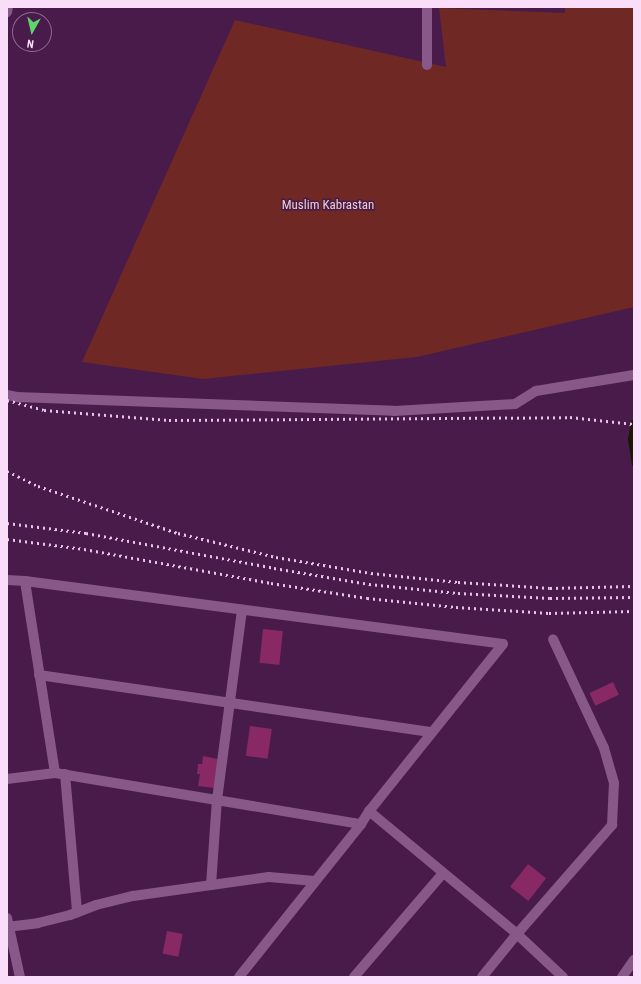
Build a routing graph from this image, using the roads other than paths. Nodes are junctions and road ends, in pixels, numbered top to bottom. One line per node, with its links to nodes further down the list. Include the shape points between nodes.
1 (8, 7): 3 (street)
2 (427, 7): 4 (street)
3 (7, 12)
4 (427, 65)
5 (634, 375): 6 (street, via 536,391 515,404 394,411)
6 (7, 395)
7 (7, 580): 8 (street)
8 (25, 581): 9 (street); 11 (street)
9 (242, 610): 12 (street); 13 (street, via 503,644)
10 (553, 639): 24 (street, via 604,748 614,783 612,826)
11 (39, 674): 12 (street); 14 (street)
12 (230, 702): 13 (street); 16 (street)
13 (432, 732): 17 (street)
14 (60, 773): 15 (street); 16 (street); 22 (street)
15 (7, 779)
16 (217, 800): 18 (street); 21 (street)
17 (369, 811): 18 (street); 19 (street)
18 (361, 824): 20 (street)
19 (443, 873): 24 (street); 28 (street)
20 (315, 881): 21 (street, via 269,877); 27 (street)
21 (211, 885): 22 (street, via 133,896)
22 (77, 912): 23 (street, via 38,923)
23 (8, 924): 26 (street)
24 (517, 934): 29 (street); 30 (street)
25 (634, 960): 31 (street)
26 (20, 977)
27 (239, 977)
28 (354, 977)
29 (482, 977)
30 (563, 977)
31 (622, 977)

